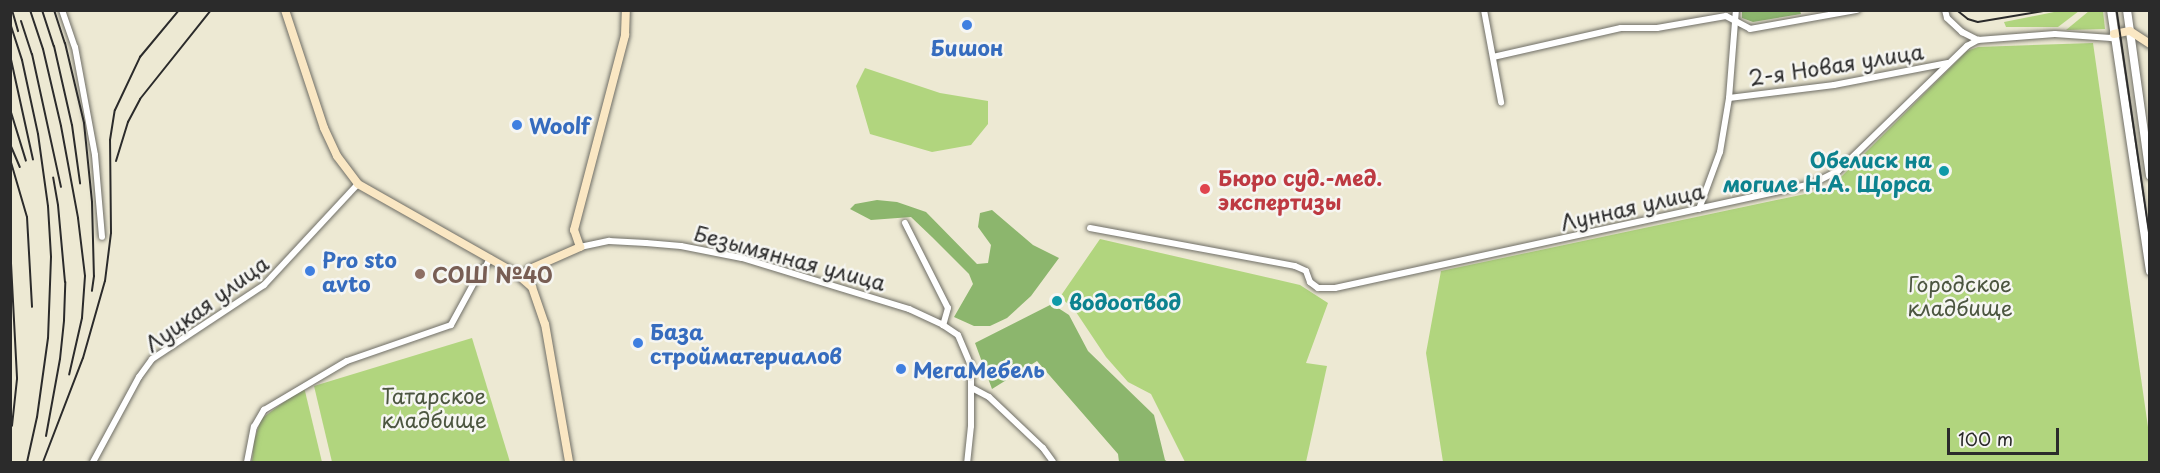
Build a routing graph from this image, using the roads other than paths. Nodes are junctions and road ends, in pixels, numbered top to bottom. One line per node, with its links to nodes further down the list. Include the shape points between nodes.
1 (62, 10): 24 (street, via 75,47 93,144)
2 (285, 10): 20 (main road, via 324,128 337,156)
3 (626, 10): 25 (main road, via 625,35 574,230)
4 (1484, 10): 15 (street)
5 (1736, 10): 10 (street)
6 (1857, 10): 10 (street, via 1750,29)
7 (1946, 10): 13 (street, via 1947,18)
8 (2111, 10): 12 (street)
9 (2127, 10): 11 (street)
10 (1736, 21): 15 (street, via 1726,16 1657,28 1621,28); 17 (street)
11 (2130, 31): 12 (main road); 14 (main road); 19 (street)
12 (2114, 33): 13 (street, via 2111,38 2055,34); 27 (street)
13 (1978, 40): 16 (street, Лунная улица)
14 (2150, 44)
15 (1493, 57): 18 (street)
16 (1948, 63): 17 (street, 2-я Новая улица, via 1834,85); 21 (street, Лунная улица, via 1838,171 1812,184)
17 (1729, 98): 21 (street, via 1720,152)
18 (1501, 102)
19 (2150, 175)
20 (358, 184): 26 (main road); 31 (street, Луцкая улица, via 264,285 152,359)
21 (1699, 209): 23 (street, Лунная улица, via 1335,288 1318,288 1306,271 1295,266)
22 (904, 223): 29 (street, via 948,308)
23 (1090, 228)
24 (102, 237)
25 (580, 247): 28 (main road, Безымянная улица, via 530,269); 29 (street, Безымянная улица, via 609,241 658,244 742,258 909,309)
26 (490, 258): 28 (main road); 32 (street, via 451,325 347,361 264,410 254,427)
27 (2150, 271)
28 (521, 277): 33 (main road, via 532,287 545,324)
29 (943, 325): 30 (street, Безымянная улица, via 958,335 966,349)
30 (972, 388): 34 (street, Безымянная улица); 35 (street, via 989,397)
31 (93, 462)
32 (247, 462)
33 (569, 462)
34 (967, 462)
35 (1053, 462)

